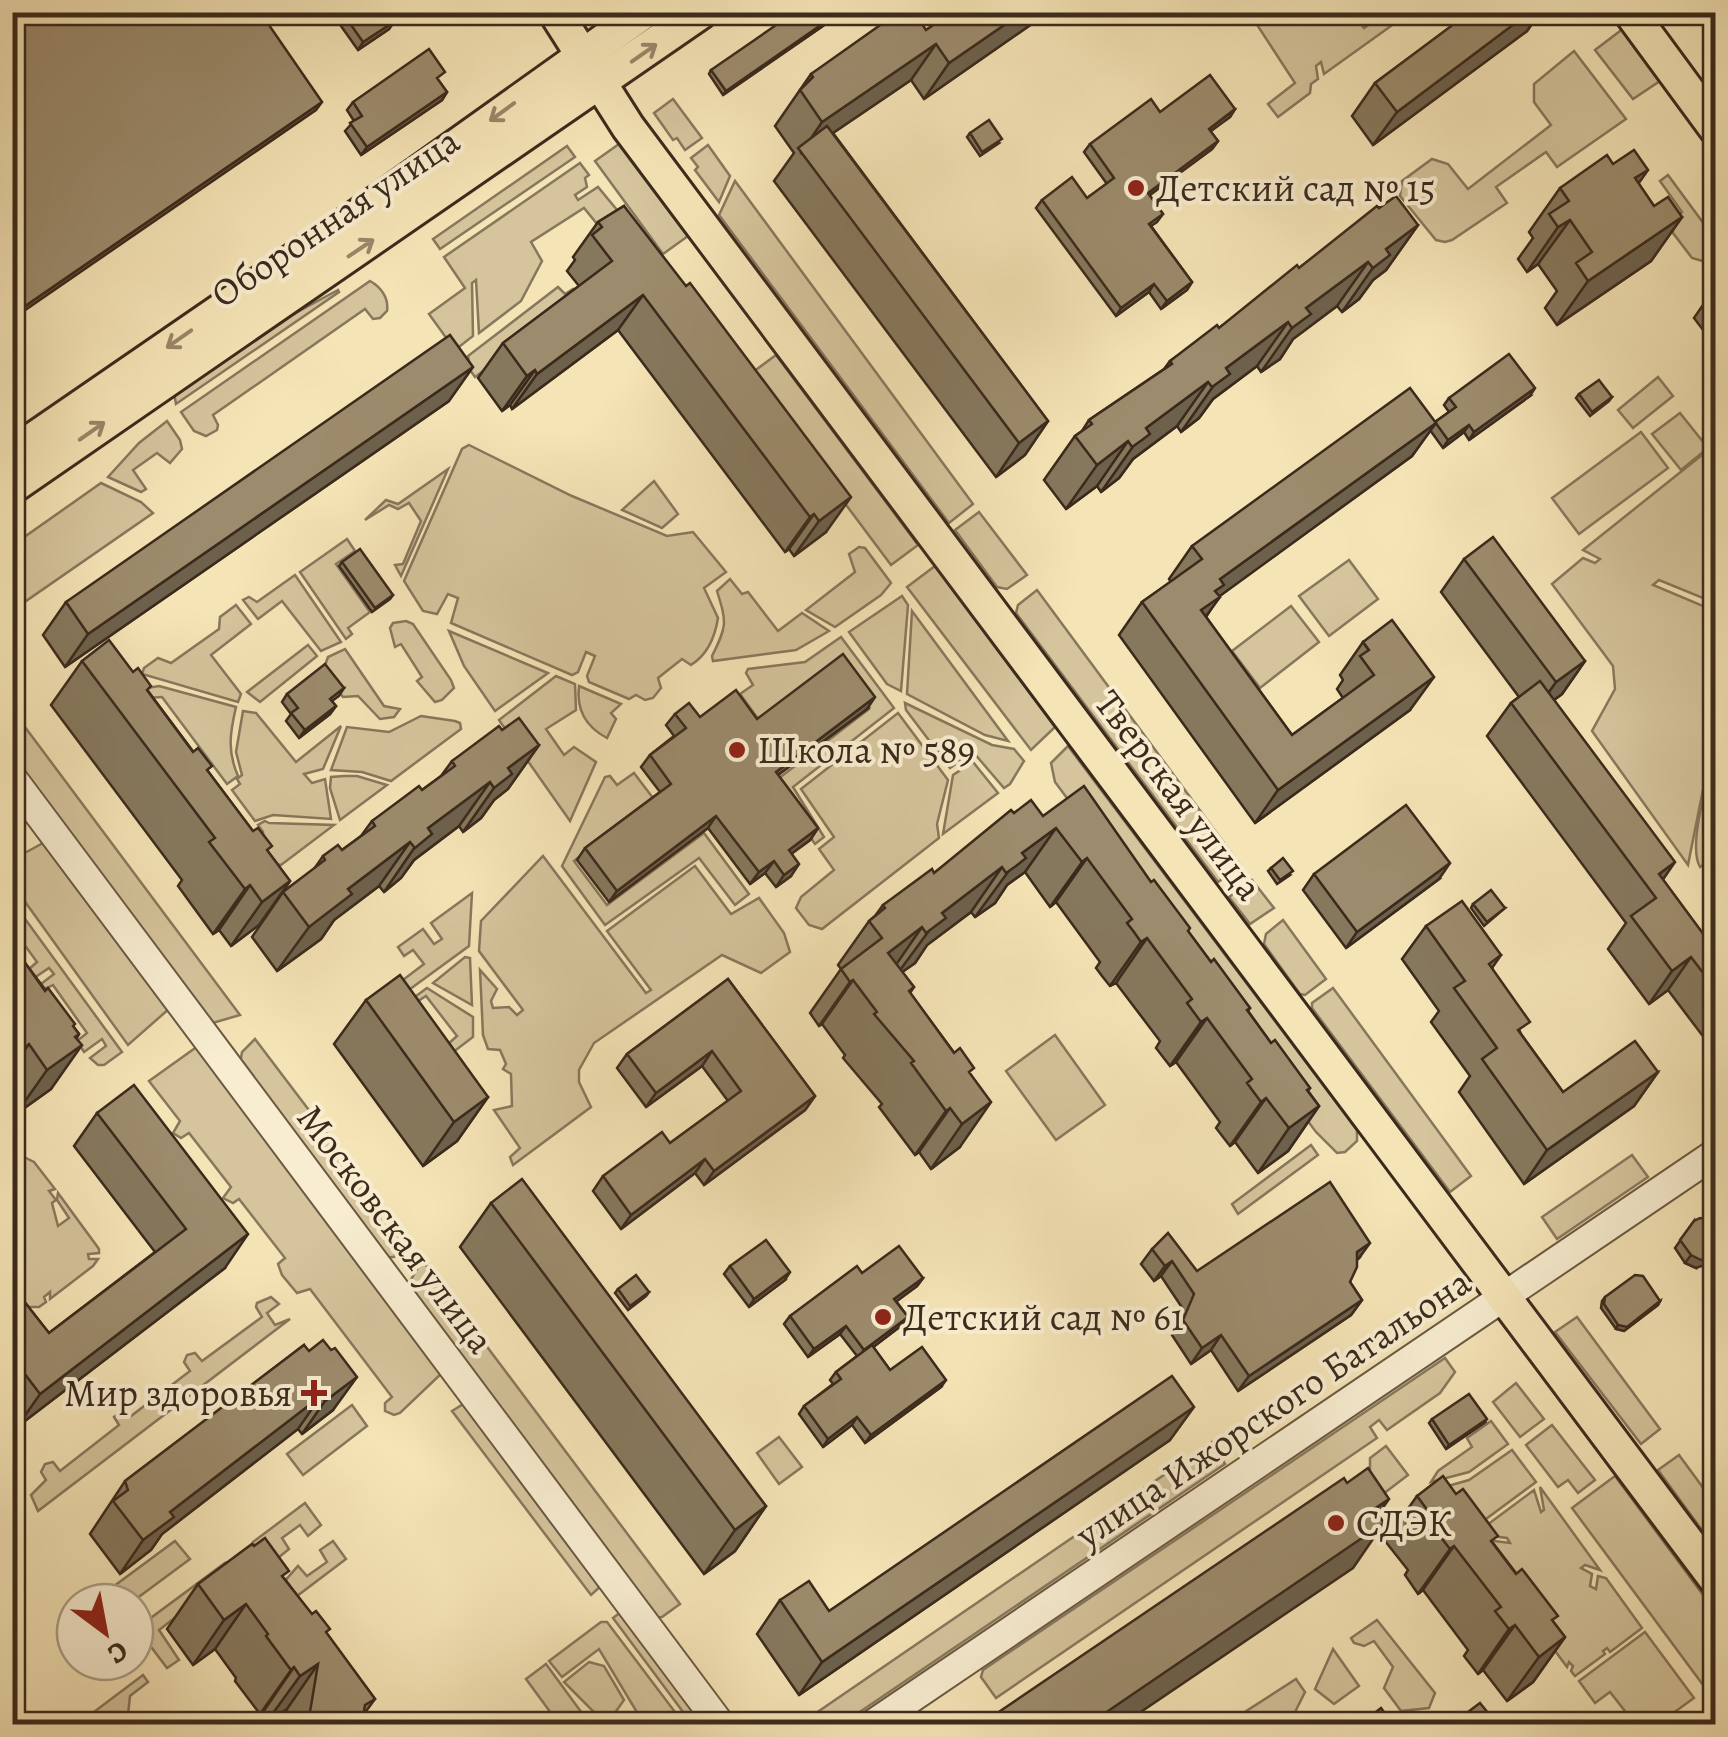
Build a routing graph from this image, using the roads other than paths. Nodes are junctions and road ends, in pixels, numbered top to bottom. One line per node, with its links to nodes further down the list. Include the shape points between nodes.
1 (555, 12): 6 (main road, Тверская улица)
2 (644, 12): 6 (main road, Оборонная улица)
3 (701, 12): 7 (main road, Оборонная улица, one-way to 3)
4 (1630, 12): 9 (main road)
5 (1657, 12): 8 (main road)
6 (581, 56): 7 (main road, Тверская улица); 10 (main road, Оборонная улица, one-way to 10)
7 (599, 84): 11 (main road, Оборонная улица, one-way to 7); 14 (main road, Тверская улица)
8 (1716, 92)
9 (1716, 129)
10 (12, 454)
11 (12, 487)
12 (12, 778): 16 (street, Московская улица)
13 (1716, 1153): 14 (street, улица Ижорского Батальона)
14 (1504, 1296): 15 (main road, Тверская улица); 17 (street, улица Ижорского Батальона)
15 (1716, 1580)
16 (720, 1724)
17 (873, 1724)

